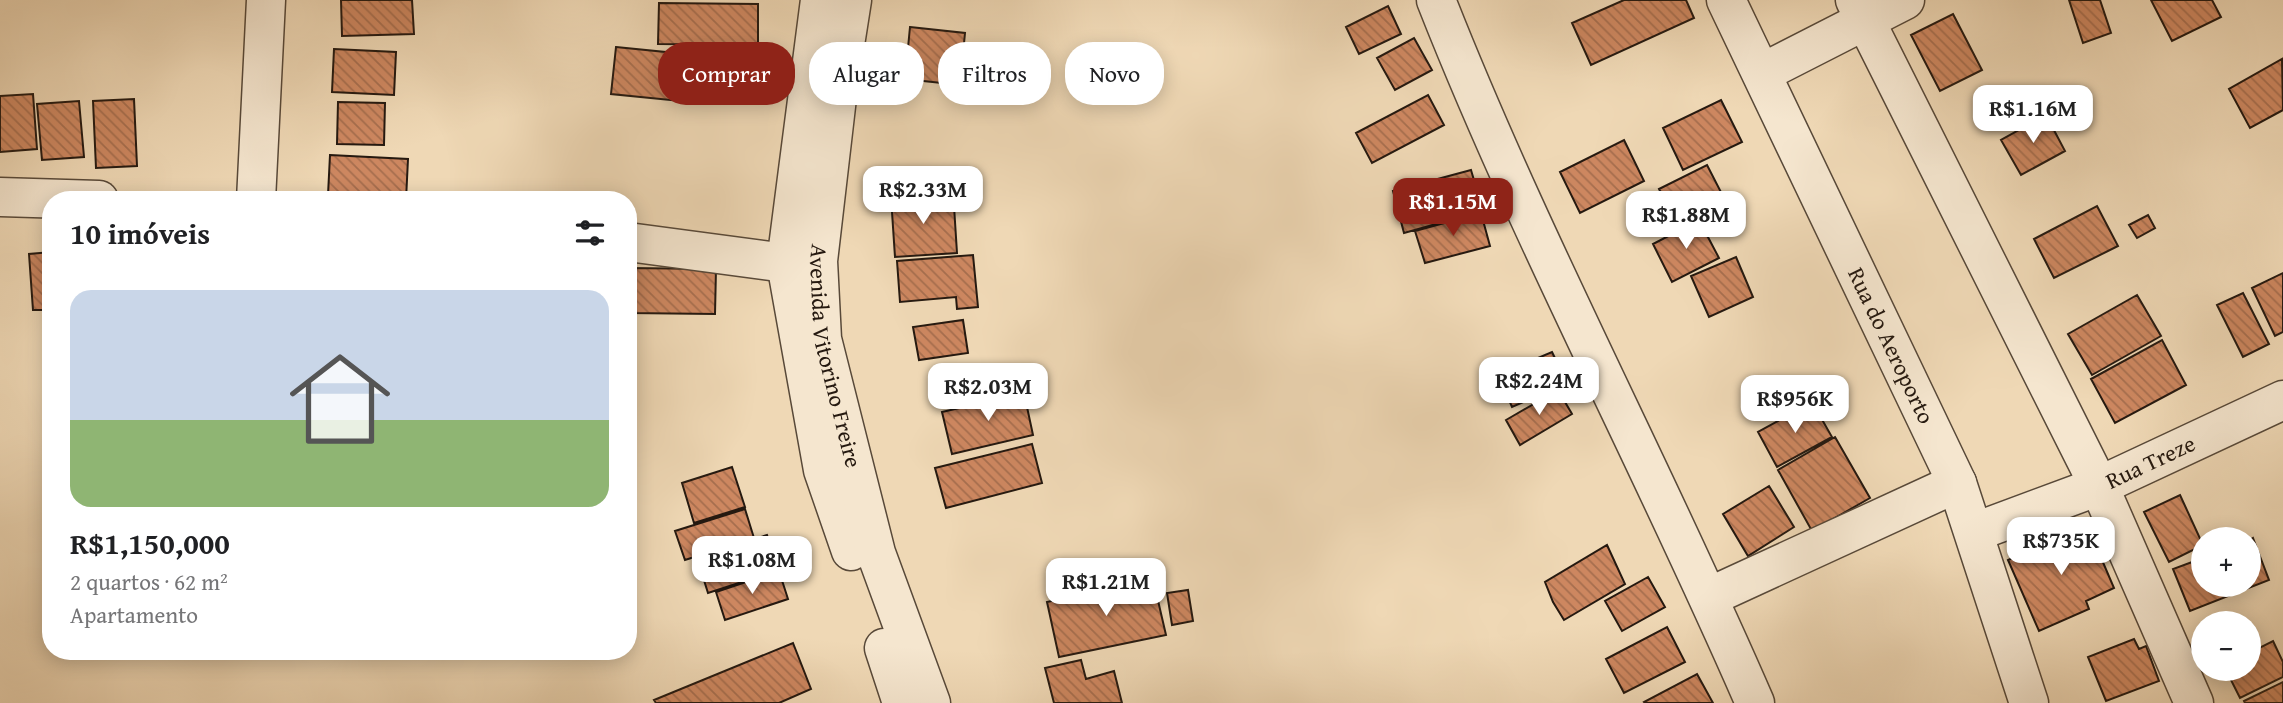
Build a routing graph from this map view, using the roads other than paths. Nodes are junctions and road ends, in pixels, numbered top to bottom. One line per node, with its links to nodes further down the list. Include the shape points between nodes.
1 (266, 0): 9 (street)
2 (820, 0): 13 (street, Avenida Vitorino Freire)
3 (852, 0): 20 (street, Avenida Vitorino Freire, via 818,261 821,339 876,554)
4 (1436, 0): 18 (street, via 1518,190)
5 (1726, 0): 8 (street, Rua do Aeroporto)
6 (1905, 0): 7 (street)
7 (1860, 10): 8 (street); 16 (street)
8 (1762, 73): 15 (street, Rua do Aeroporto)
9 (256, 191)
10 (0, 197): 11 (street)
11 (42, 198)
12 (637, 243): 13 (street)
13 (786, 263): 19 (street, Avenida Vitorino Freire, via 823,470)
14 (2283, 400): 16 (street, Rua Treze)
15 (1957, 483): 17 (street, Rua do Aeroporto); 18 (street)
16 (2099, 486): 17 (street, Rua Treze); 23 (street)
17 (1975, 532): 22 (street, Rua do Aeroporto)
18 (1709, 597): 21 (street)
19 (902, 703)
20 (931, 703)
21 (1755, 703)
22 (2029, 703)
23 (2194, 703)

